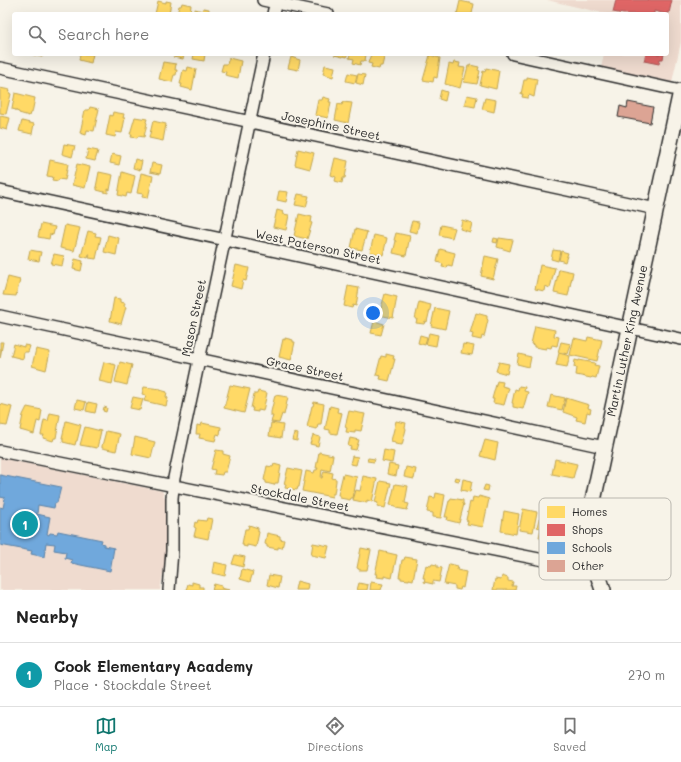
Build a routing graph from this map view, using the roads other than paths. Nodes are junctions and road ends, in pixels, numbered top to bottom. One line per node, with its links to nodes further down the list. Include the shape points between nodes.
1 (263, 0): 2 (street)
2 (276, 1): 3 (street); 4 (street)
3 (273, 12)
4 (320, 12)
5 (264, 56): 9 (street, Mason Street)
6 (522, 56): 8 (street)
7 (0, 68): 9 (street, Josephine Street)
8 (681, 91): 11 (street, Martin Luther King Avenue)
9 (250, 122): 11 (street, Josephine Street); 12 (street, Mason Street)
10 (0, 191): 12 (street, West Paterson Street)
11 (656, 209): 14 (street, Martin Luther King Avenue)
12 (224, 240): 14 (street, West Paterson Street); 16 (street, Mason Street)
13 (0, 316): 16 (street, Grace Street)
14 (630, 328): 15 (street, West Paterson Street); 17 (street, Martin Luther King Avenue)
15 (681, 339)
16 (199, 359): 17 (street, Grace Street); 19 (street, Mason Street)
17 (604, 447): 20 (street, Martin Luther King Avenue)
18 (0, 451): 19 (street, Stockdale Street)
19 (173, 486): 21 (street, Stockdale Street); 23 (street, Mason Street)
20 (593, 498)
21 (539, 559)
22 (599, 580): 24 (street, Martin Luther King Avenue)
23 (169, 590)
24 (602, 590)

